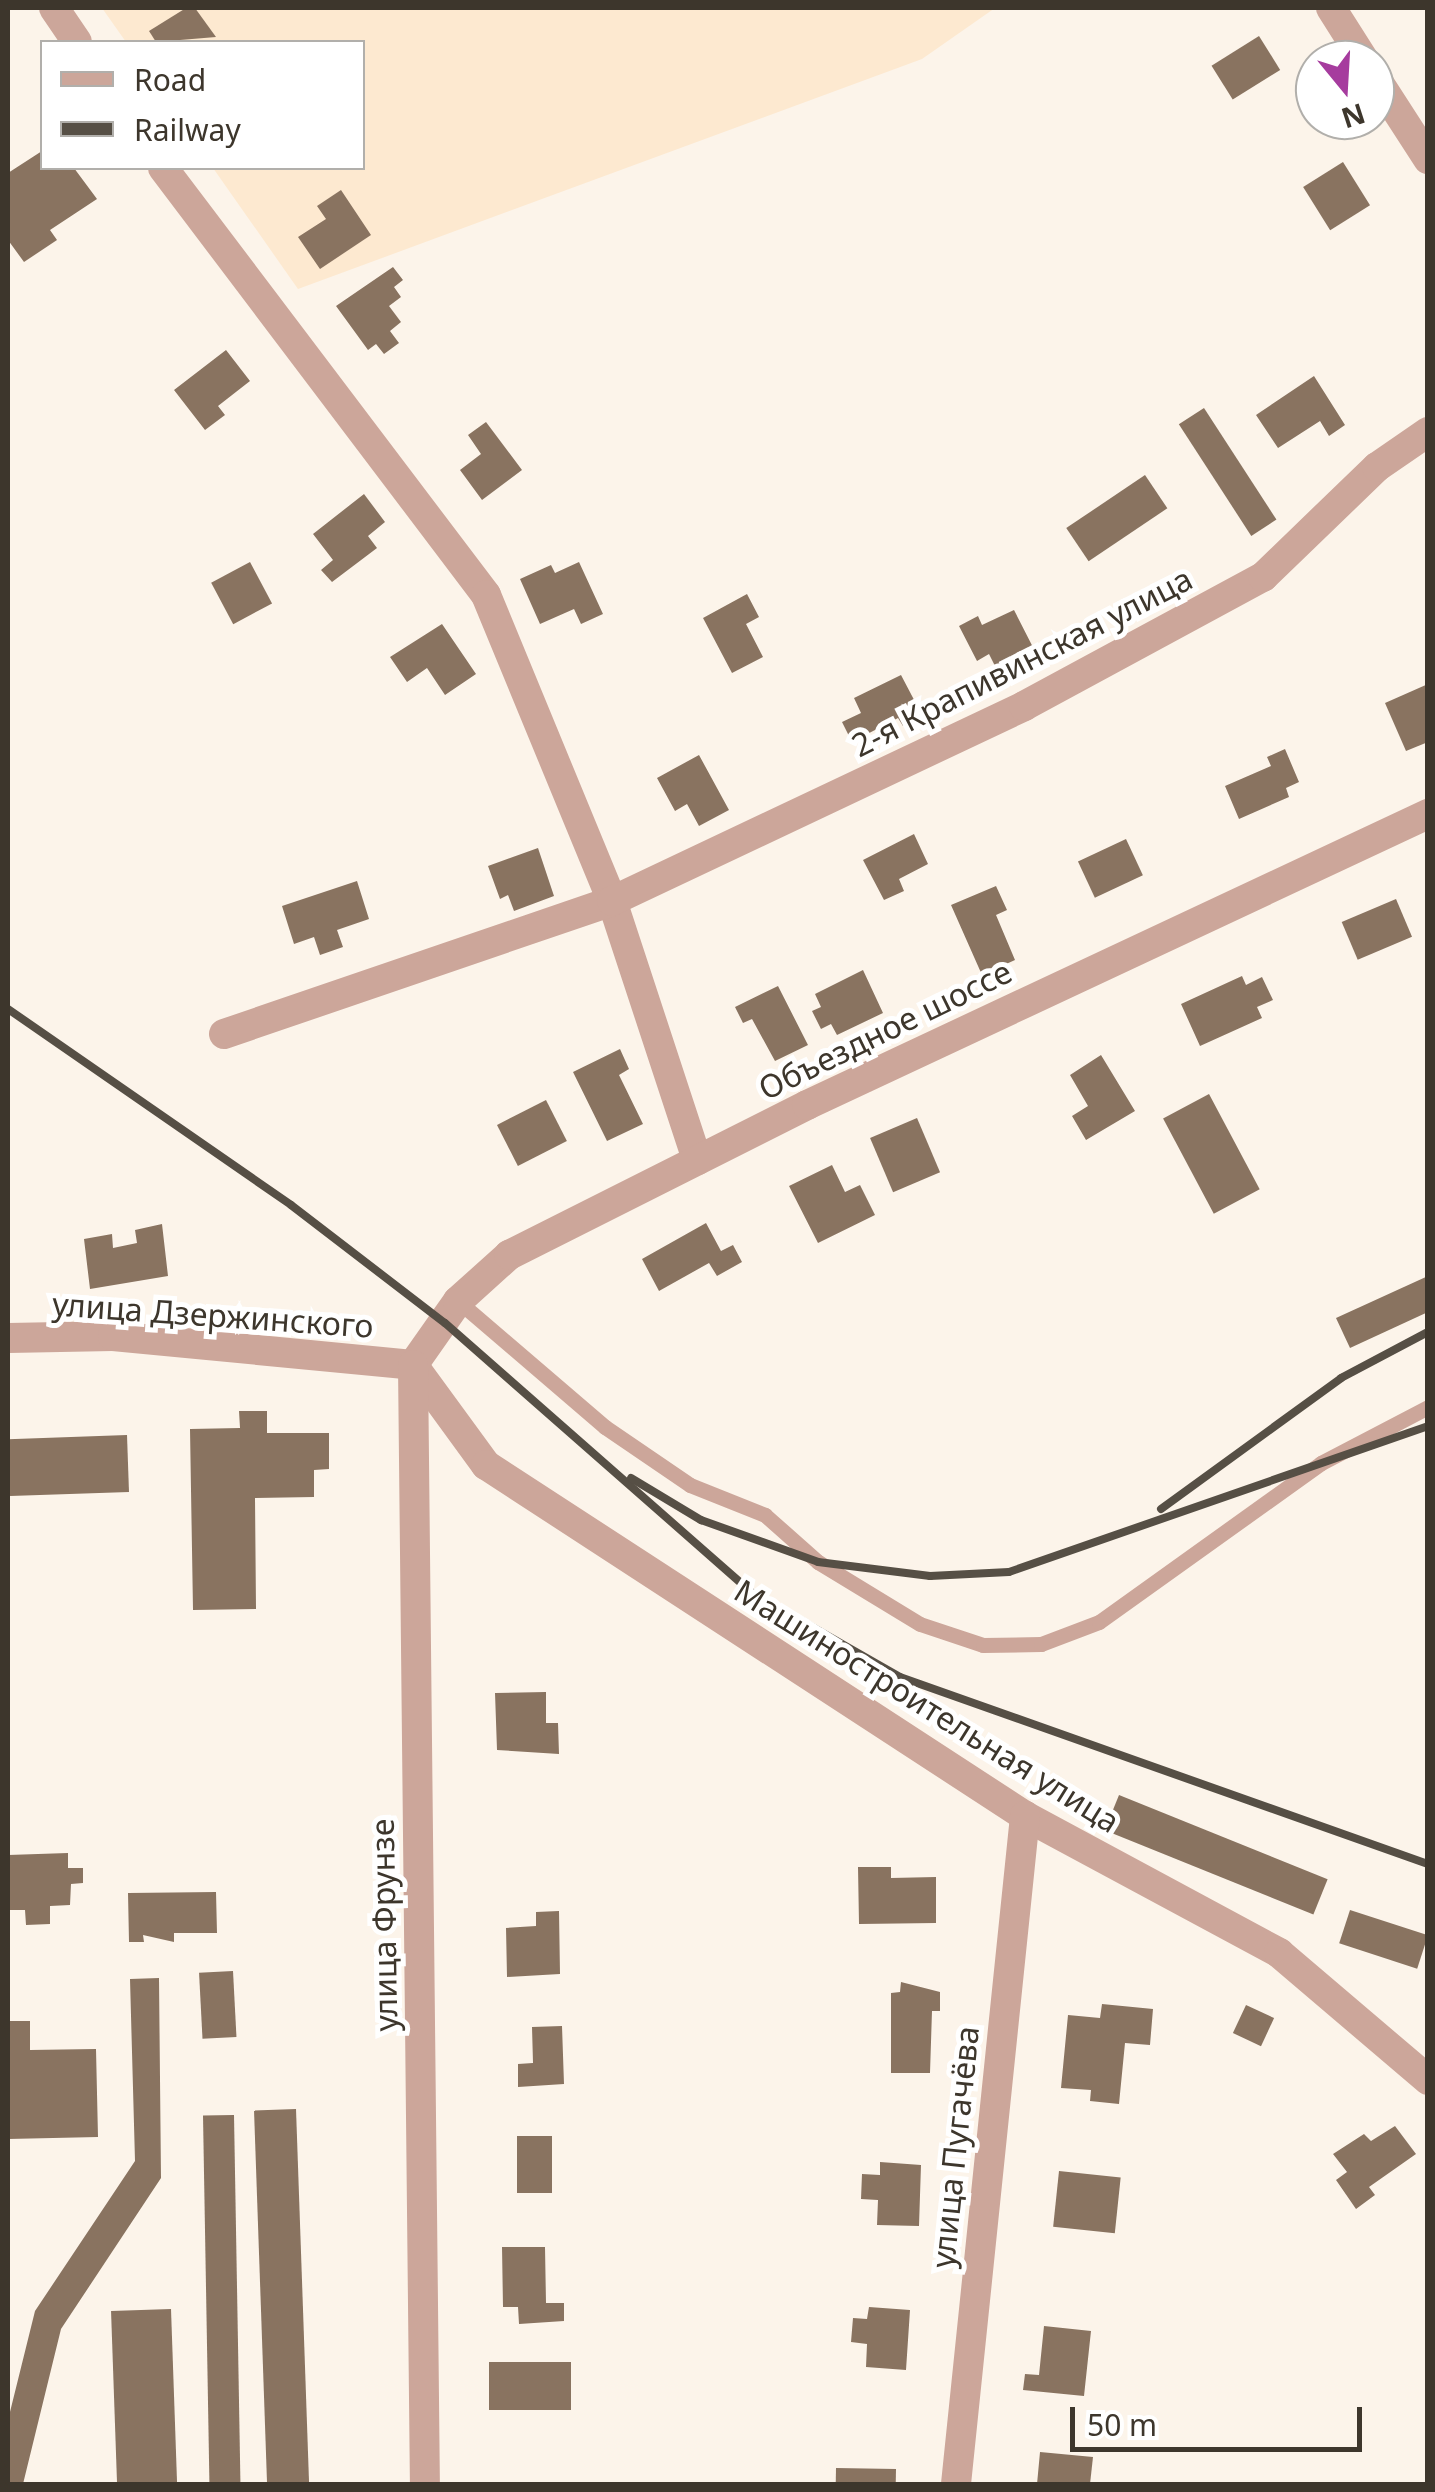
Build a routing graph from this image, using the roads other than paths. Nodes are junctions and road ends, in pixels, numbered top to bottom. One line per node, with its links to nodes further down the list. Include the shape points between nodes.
1 (54, 8): 3 (street)
2 (1331, 8): 4 (street)
3 (76, 40)
4 (1351, 40)
5 (1395, 108): 6 (street)
6 (1428, 160)
7 (165, 170): 10 (street, via 486,595)
8 (1428, 432): 10 (street, 2-я Крапивинская улица, via 1377,467 1263,576 1024,706)
9 (1428, 814): 12 (street, Объездное шоссе)
10 (612, 901): 11 (street, 2-я Крапивинская улица); 12 (street)
11 (224, 1034)
12 (697, 1160): 13 (street, Объездное шоссе, via 509,1255)
13 (458, 1301): 15 (street, Объездное шоссе); 16 (lane, via 605,1426 690,1485 765,1516 818,1562 888,1606 983,1644 1040,1644 1100,1622 1321,1463)
14 (8, 1338): 15 (street, улица Дзержинского, via 114,1336)
15 (413, 1365): 17 (street, Машиностроительная улица, via 486,1466); 19 (street, улица Фрунзе)
16 (1428, 1407)
17 (1025, 1816): 18 (street, Машиностроительная улица, via 1279,1953); 20 (street, улица Пугачёва)
18 (1428, 2080)
19 (425, 2484)
20 (956, 2484)

